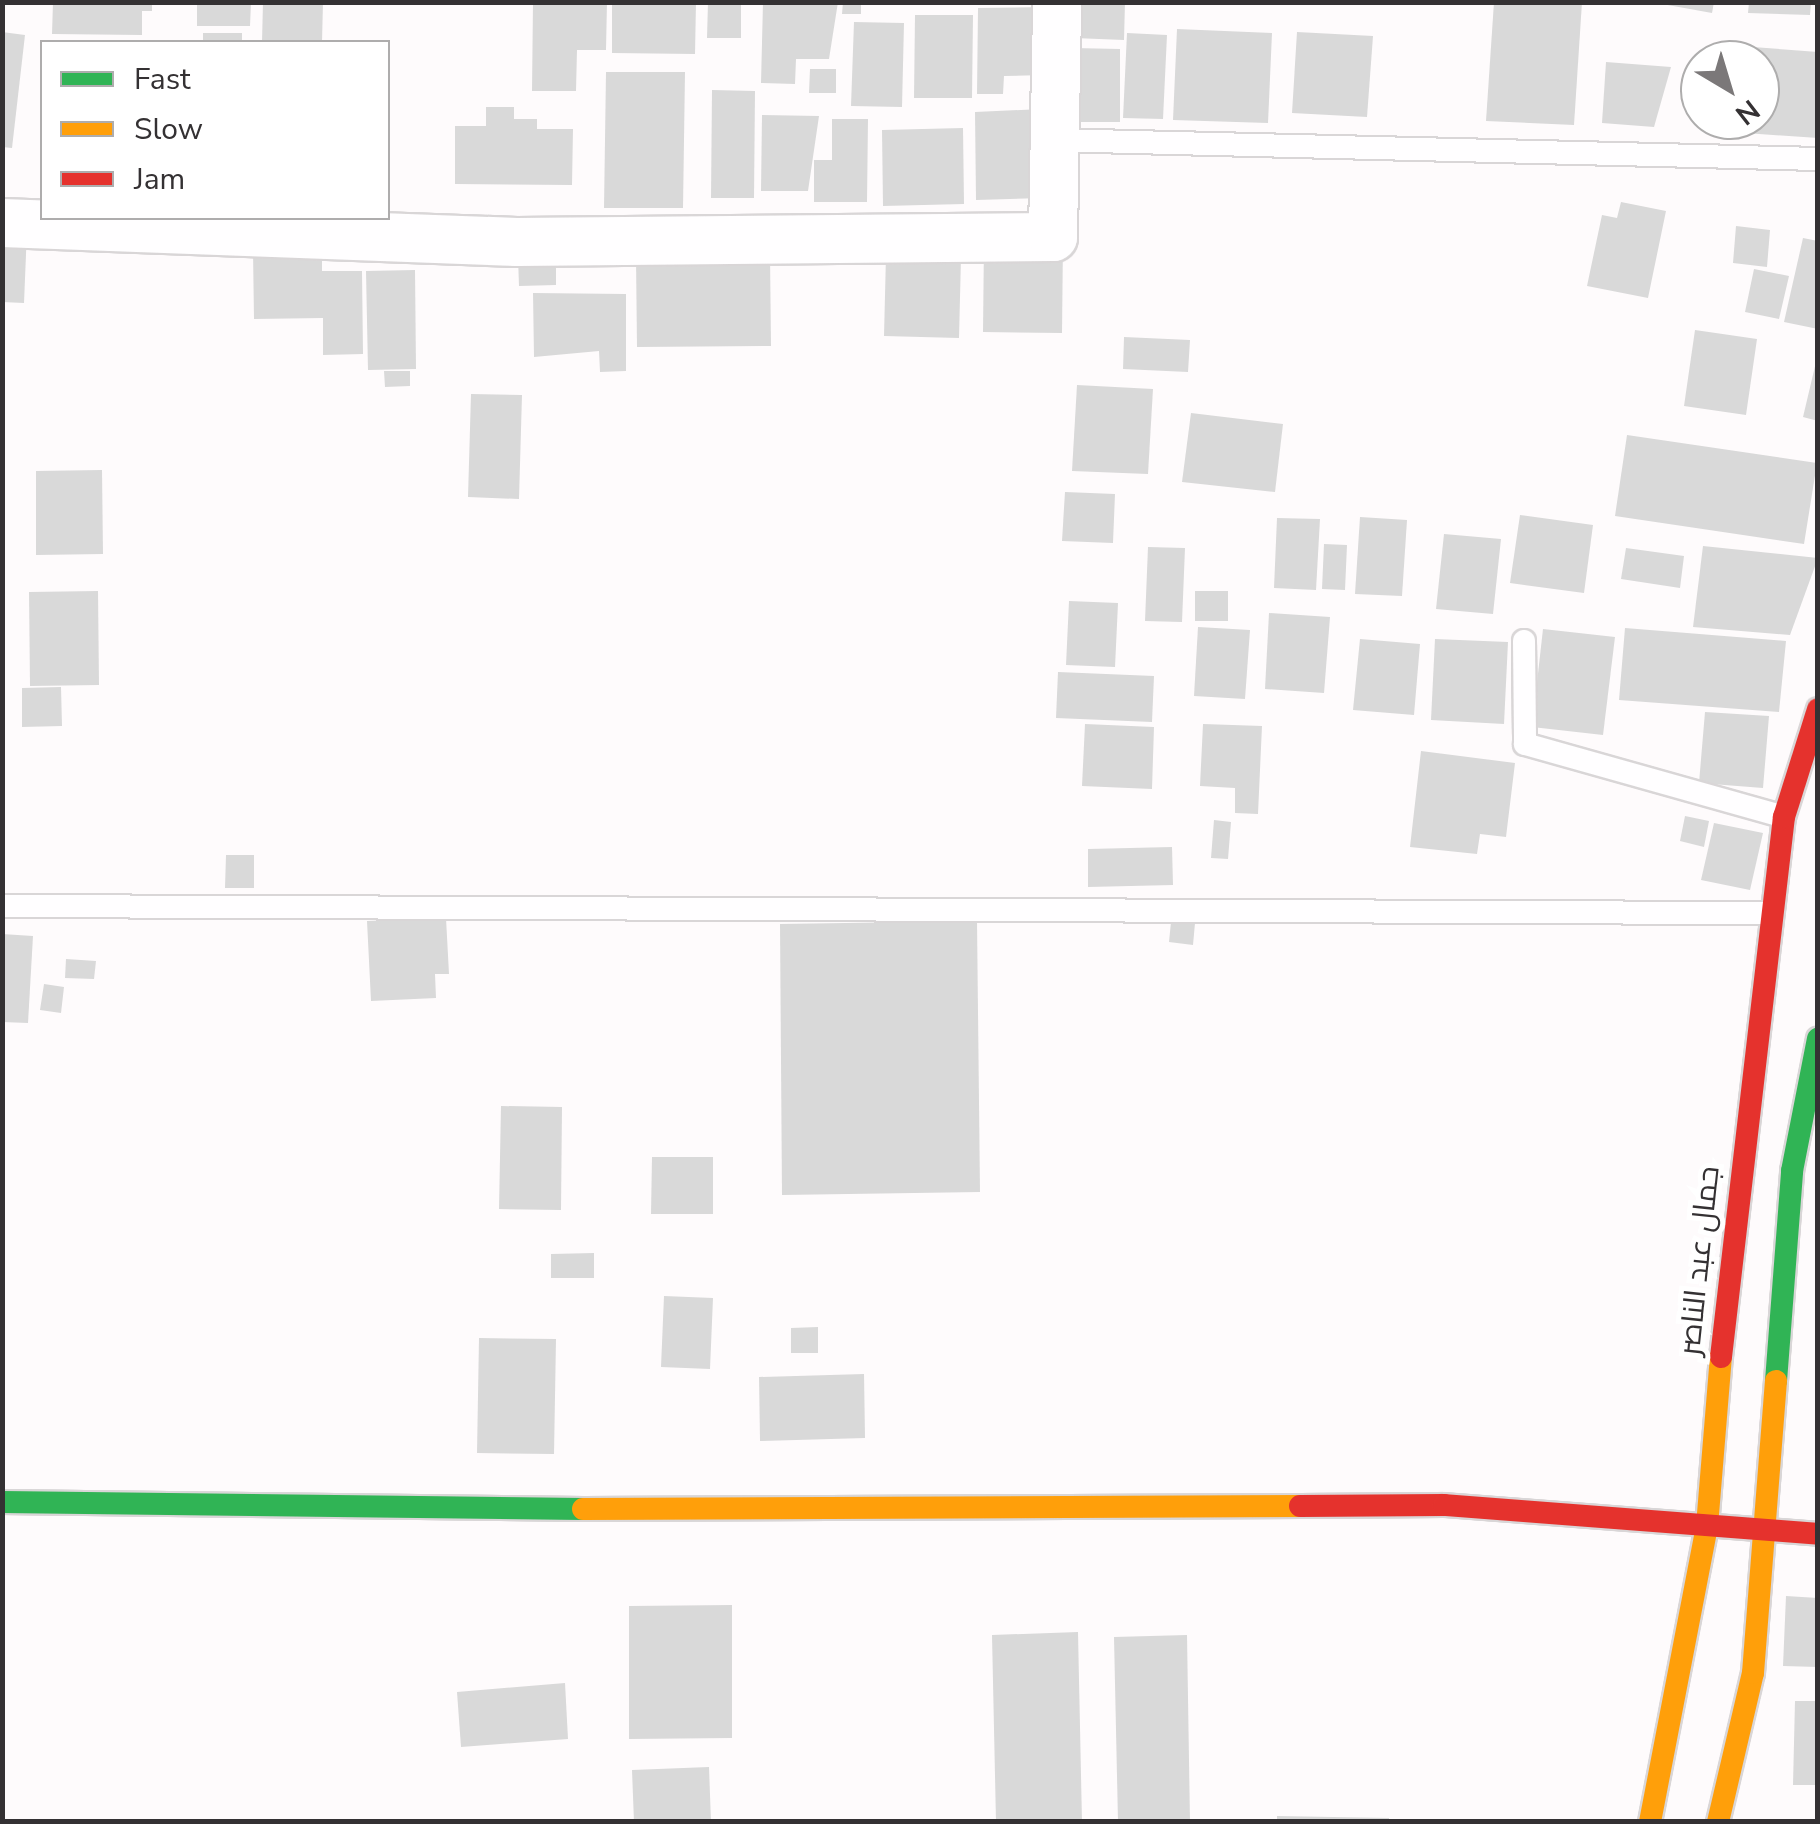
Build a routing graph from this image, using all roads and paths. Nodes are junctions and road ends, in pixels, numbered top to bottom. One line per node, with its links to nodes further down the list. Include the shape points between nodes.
1 (1057, 2): 2 (street)
2 (1051, 140): 3 (lane); 4 (street, via 1053,238 517,242)
3 (1818, 159)
4 (2, 223)
5 (1524, 641): 8 (lane, via 1525,744)
6 (1818, 709): 8 (main road, جمال عبد الناصر)
7 (1818, 798): 8 (lane)
8 (1784, 816): 10 (main road, جمال عبد الناصر)
9 (2, 906): 10 (lane)
10 (1771, 912): 13 (main road, جمال عبد الناصر)
11 (1818, 1039): 14 (main road, via 1792,1171)
12 (2, 1502): 13 (main road, via 734,1511 1444,1505)
13 (1706, 1526): 14 (main road); 16 (main road, جمال عبد الناصر)
14 (1770, 1530): 15 (main road); 17 (main road, via 1752,1674)
15 (1818, 1534)
16 (1650, 1822)
17 (1718, 1822)

